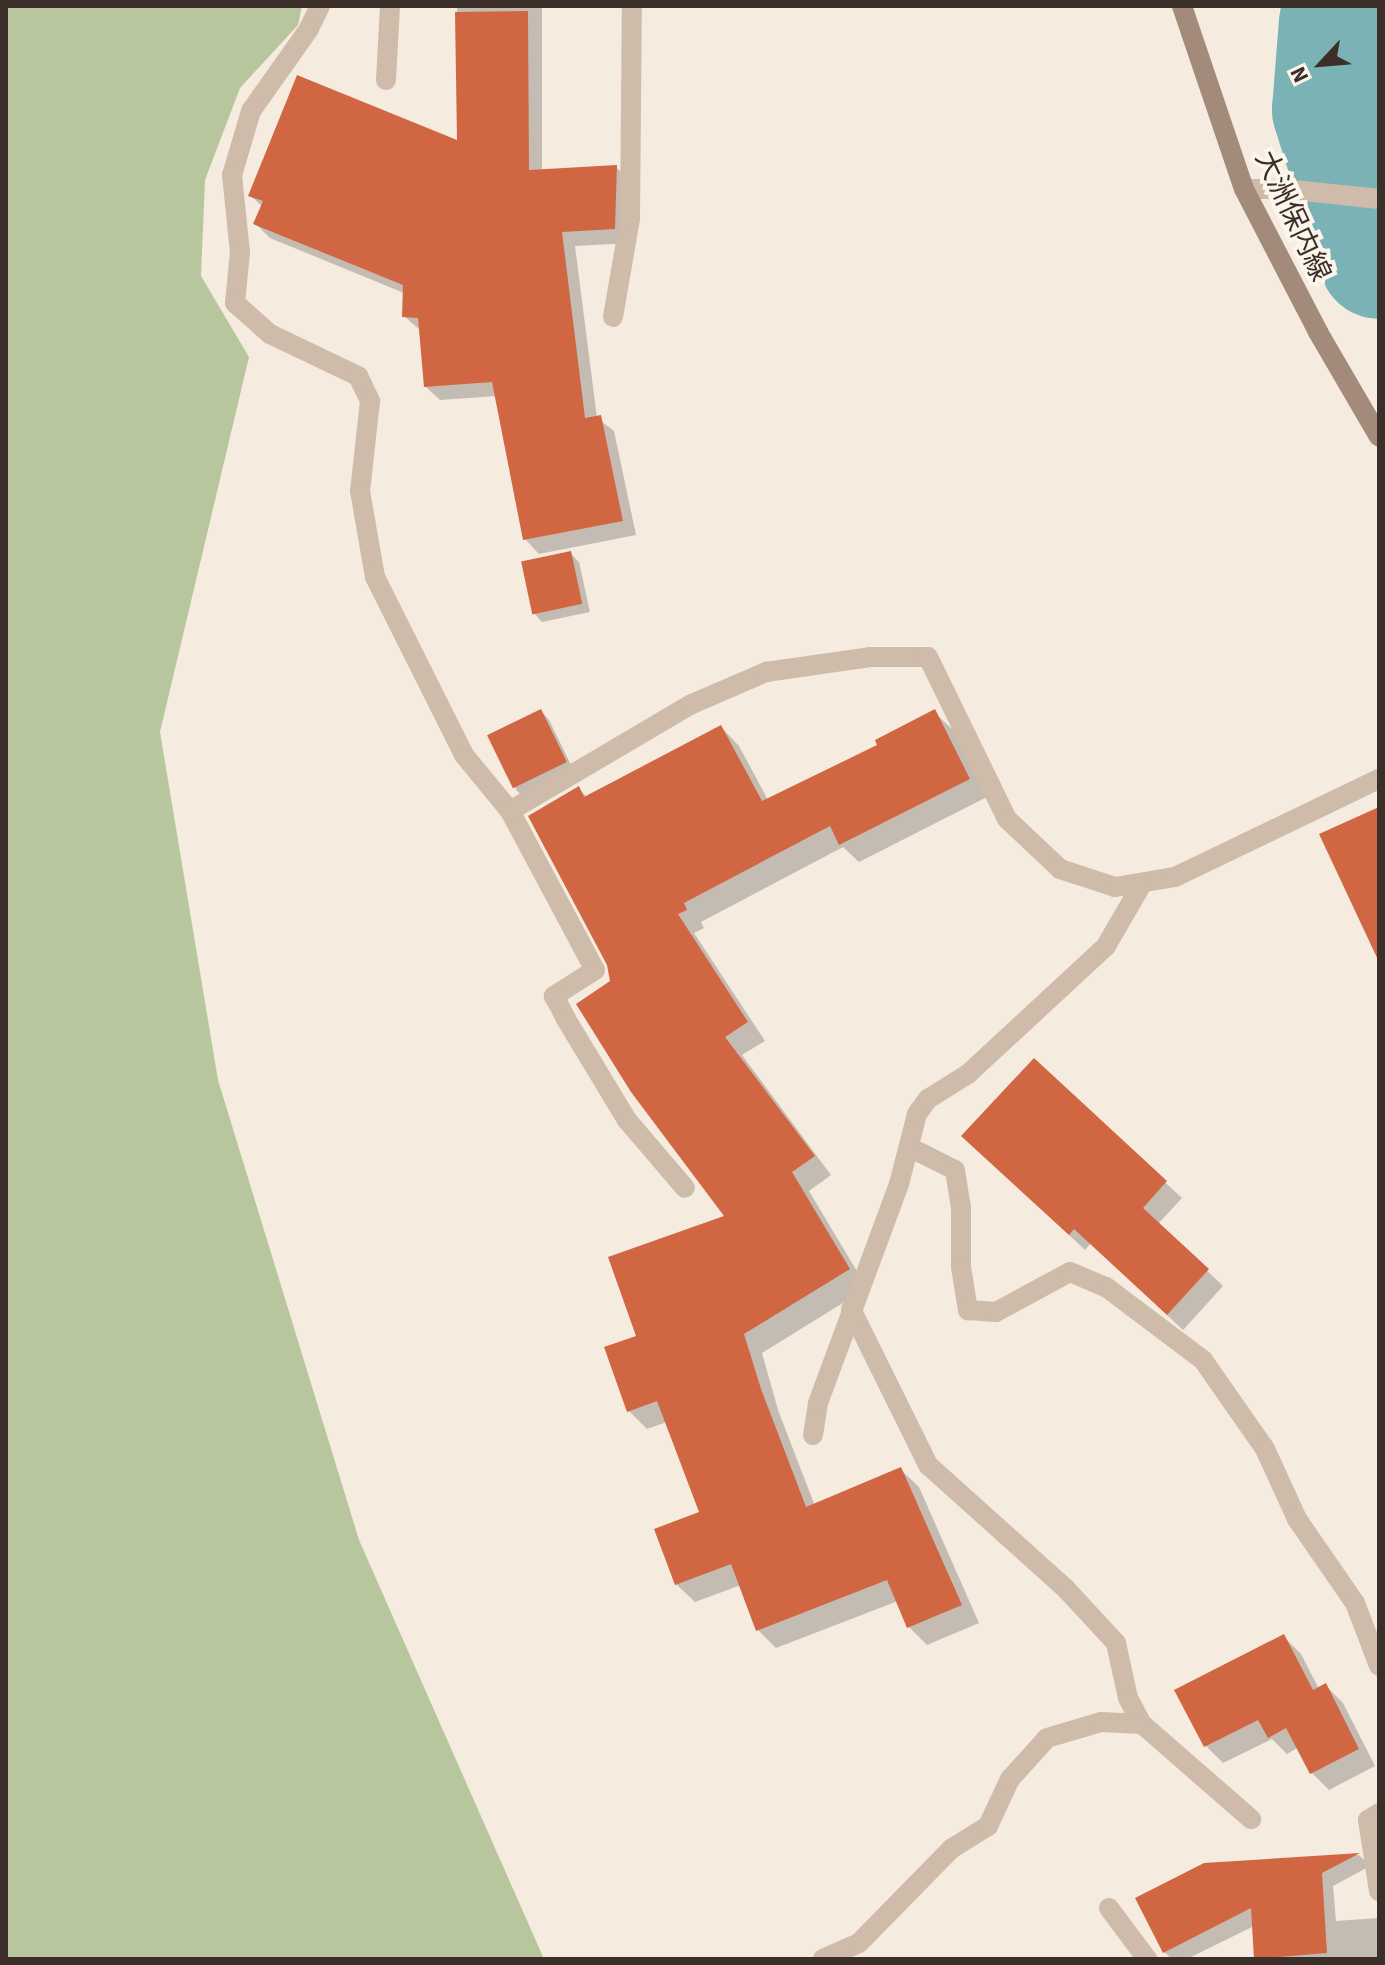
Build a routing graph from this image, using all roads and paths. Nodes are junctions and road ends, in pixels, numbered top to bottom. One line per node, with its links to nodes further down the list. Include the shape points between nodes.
1 (320, 6): 11 (street, via 251,111 232,175 240,252 235,303 270,334 358,376 370,401 360,491 375,577 464,755)
2 (390, 6): 5 (street)
3 (632, 6): 8 (street, via 630,219)
4 (1182, 6): 6 (main road, 大洲保内線)
5 (386, 80)
6 (1244, 189): 7 (street); 9 (main road, 大洲保内線)
7 (1379, 199)
8 (613, 317)
9 (1379, 437)
10 (1379, 779): 12 (street, via 1175,877)
11 (510, 811): 12 (street, via 692,704 766,672 870,657 928,657 1007,819 1060,869 1115,887); 14 (street, via 595,970 554,996 627,1120)
12 (1142, 884): 13 (street, via 1106,946 968,1074 928,1099 917,1114)
13 (909, 1147): 15 (street); 17 (street, via 955,1170 968,1310 996,1312 1070,1272 1106,1287 1203,1360 1265,1449 1297,1519 1355,1603)
14 (685, 1188)
15 (851, 1309): 16 (street, via 818,1403); 18 (street, via 928,1465 1066,1589 1116,1643 1128,1698)
16 (813, 1435)
17 (1379, 1666)
18 (1142, 1724): 20 (street); 23 (street, via 1101,1722 1047,1738 1010,1779 988,1826 951,1849 859,1943)
19 (1379, 1813): 21 (street, via 1368,1820)
20 (1251, 1819)
21 (1379, 1891)
22 (1109, 1908): 24 (street)
23 (823, 1959)
24 (1147, 1959)

